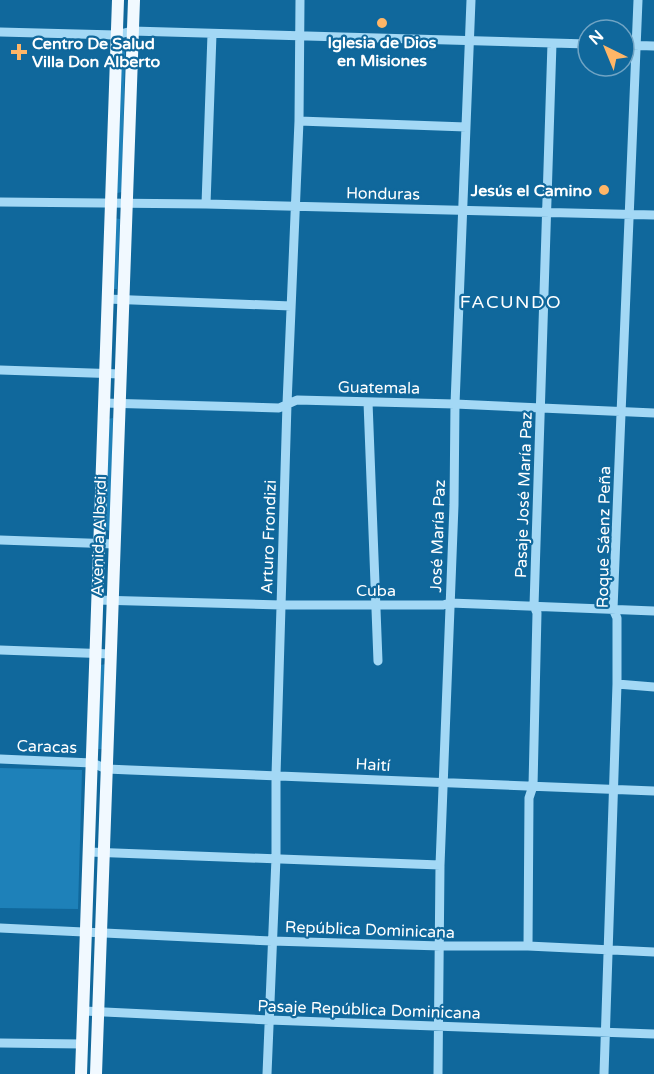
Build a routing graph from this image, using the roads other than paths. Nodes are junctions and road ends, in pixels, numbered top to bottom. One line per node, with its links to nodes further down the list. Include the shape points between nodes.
1 (118, 0): 9 (main road, Avenida Alberdi)
2 (134, 0): 6 (main road, Avenida Alberdi)
3 (300, 0): 10 (street, Arturo Frondizi)
4 (471, 0): 11 (street, José María Paz)
5 (638, 0): 14 (street, Roque Sáenz Peña)
6 (132, 31): 8 (street); 9 (street); 21 (main road, Avenida Alberdi)
7 (0, 32): 9 (street)
8 (212, 34): 10 (street); 22 (street)
9 (116, 35): 20 (main road, Avenida Alberdi)
10 (299, 36): 11 (street); 17 (street, Arturo Frondizi)
11 (469, 41): 12 (street); 18 (street, José María Paz)
12 (552, 43): 13 (street); 25 (street, Pasaje José María Paz)
13 (576, 44)
14 (636, 45): 15 (street)
15 (654, 46)
16 (634, 78): 26 (street, Roque Sáenz Peña)
17 (299, 121): 18 (street); 23 (street, Arturo Frondizi)
18 (466, 127): 24 (street, José María Paz)
19 (0, 202): 20 (street, Honduras)
20 (111, 203): 21 (street, Honduras); 28 (main road, Avenida Alberdi)
21 (127, 203): 22 (street, Honduras); 29 (main road, Avenida Alberdi)
22 (206, 204): 23 (street, Honduras)
23 (295, 206): 24 (street, Honduras); 30 (street, Arturo Frondizi)
24 (464, 209): 25 (street, Honduras); 38 (street, José María Paz)
25 (547, 212): 26 (street, Honduras); 39 (street, Pasaje José María Paz)
26 (628, 214): 27 (street, Honduras); 40 (street, Roque Sáenz Peña)
27 (654, 215)
28 (107, 299): 29 (street); 32 (main road, Avenida Alberdi)
29 (123, 300): 30 (street); 33 (main road, Avenida Alberdi)
30 (291, 306): 37 (street, Arturo Frondizi)
31 (0, 370): 32 (street)
32 (105, 374): 33 (street); 35 (main road, Avenida Alberdi)
33 (121, 374): 36 (main road, Avenida Alberdi)
34 (368, 402): 37 (street, Guatemala, via 297,400); 38 (street, Guatemala); 49 (street)
35 (104, 403): 36 (street, Guatemala); 43 (main road, Avenida Alberdi)
36 (120, 403): 37 (street, Guatemala, via 279,408); 44 (main road, Avenida Alberdi)
37 (287, 404): 48 (street, Arturo Frondizi)
38 (455, 404): 39 (street, Guatemala); 47 (street, José María Paz)
39 (540, 408): 40 (street, Guatemala); 50 (street, Pasaje José María Paz)
40 (621, 411): 41 (street, Guatemala); 51 (street, Roque Sáenz Peña)
41 (654, 413)
42 (0, 540): 43 (street)
43 (99, 544): 44 (street); 45 (main road, Avenida Alberdi)
44 (115, 544): 46 (main road, Avenida Alberdi)
45 (97, 600): 46 (street, Cuba); 54 (main road, Avenida Alberdi)
46 (113, 600): 48 (street, Cuba); 55 (main road, Avenida Alberdi)
47 (450, 603): 49 (street, Cuba); 50 (street, Cuba); 63 (street, José María Paz)
48 (281, 604): 49 (street, Cuba); 62 (street, Arturo Frondizi)
49 (377, 605): 56 (street)
50 (534, 606): 51 (street, Cuba); 64 (street, Pasaje José María Paz, via 537,613)
51 (613, 609): 52 (street, Cuba); 57 (street, Roque Sáenz Peña, via 617,618)
52 (654, 611)
53 (0, 650): 54 (street)
54 (96, 653): 55 (street); 60 (main road, Avenida Alberdi)
55 (111, 654): 61 (main road, Avenida Alberdi)
56 (378, 661)
57 (617, 684): 58 (street); 65 (street, Roque Sáenz Peña)
58 (654, 687)
59 (0, 759): 60 (street, Caracas)
60 (92, 763): 61 (street, Haití); 67 (main road, Avenida Alberdi)
61 (107, 769): 62 (street, Haití); 68 (main road, Avenida Alberdi)
62 (276, 775): 63 (street, Haití); 69 (street, Arturo Frondizi)
63 (444, 783): 64 (street, Haití); 70 (street, José María Paz)
64 (533, 786): 65 (street, Haití); 76 (street, Pasaje José María Paz)
65 (612, 790): 66 (street, Haití); 77 (street, Roque Sáenz Peña)
66 (654, 791)
67 (89, 852): 68 (street); 72 (main road, Avenida Alberdi)
68 (104, 853): 69 (street); 73 (main road, Avenida Alberdi)
69 (276, 858): 70 (street); 74 (street, Arturo Frondizi)
70 (440, 866): 75 (street, José María Paz)
71 (0, 928): 72 (street, República Dominicana)
72 (86, 931): 73 (street, República Dominicana); 79 (main road, Avenida Alberdi)
73 (101, 932): 74 (street, República Dominicana); 80 (main road, Avenida Alberdi)
74 (272, 941): 75 (street, República Dominicana); 81 (street, Arturo Frondizi)
75 (441, 946): 76 (street, República Dominicana); 82 (street, José María Paz)
76 (528, 946): 77 (street, República Dominicana)
77 (609, 951): 78 (street, República Dominicana); 83 (street, Roque Sáenz Peña)
78 (654, 952)
79 (84, 1011): 80 (street, Pasaje República Dominicana); 86 (main road, Avenida Alberdi)
80 (98, 1013): 81 (street, Pasaje República Dominicana); 88 (main road, Avenida Alberdi)
81 (268, 1020): 82 (street, Pasaje República Dominicana); 89 (street, Arturo Frondizi)
82 (438, 1027): 83 (street, Pasaje República Dominicana); 90 (street, José María Paz)
83 (606, 1033): 84 (street, Pasaje República Dominicana); 91 (street, Roque Sáenz Peña)
84 (654, 1034)
85 (0, 1043): 86 (street)
86 (82, 1044): 87 (main road, Avenida Alberdi)
87 (81, 1074)
88 (96, 1074)
89 (267, 1074)
90 (438, 1074)
91 (604, 1074)

